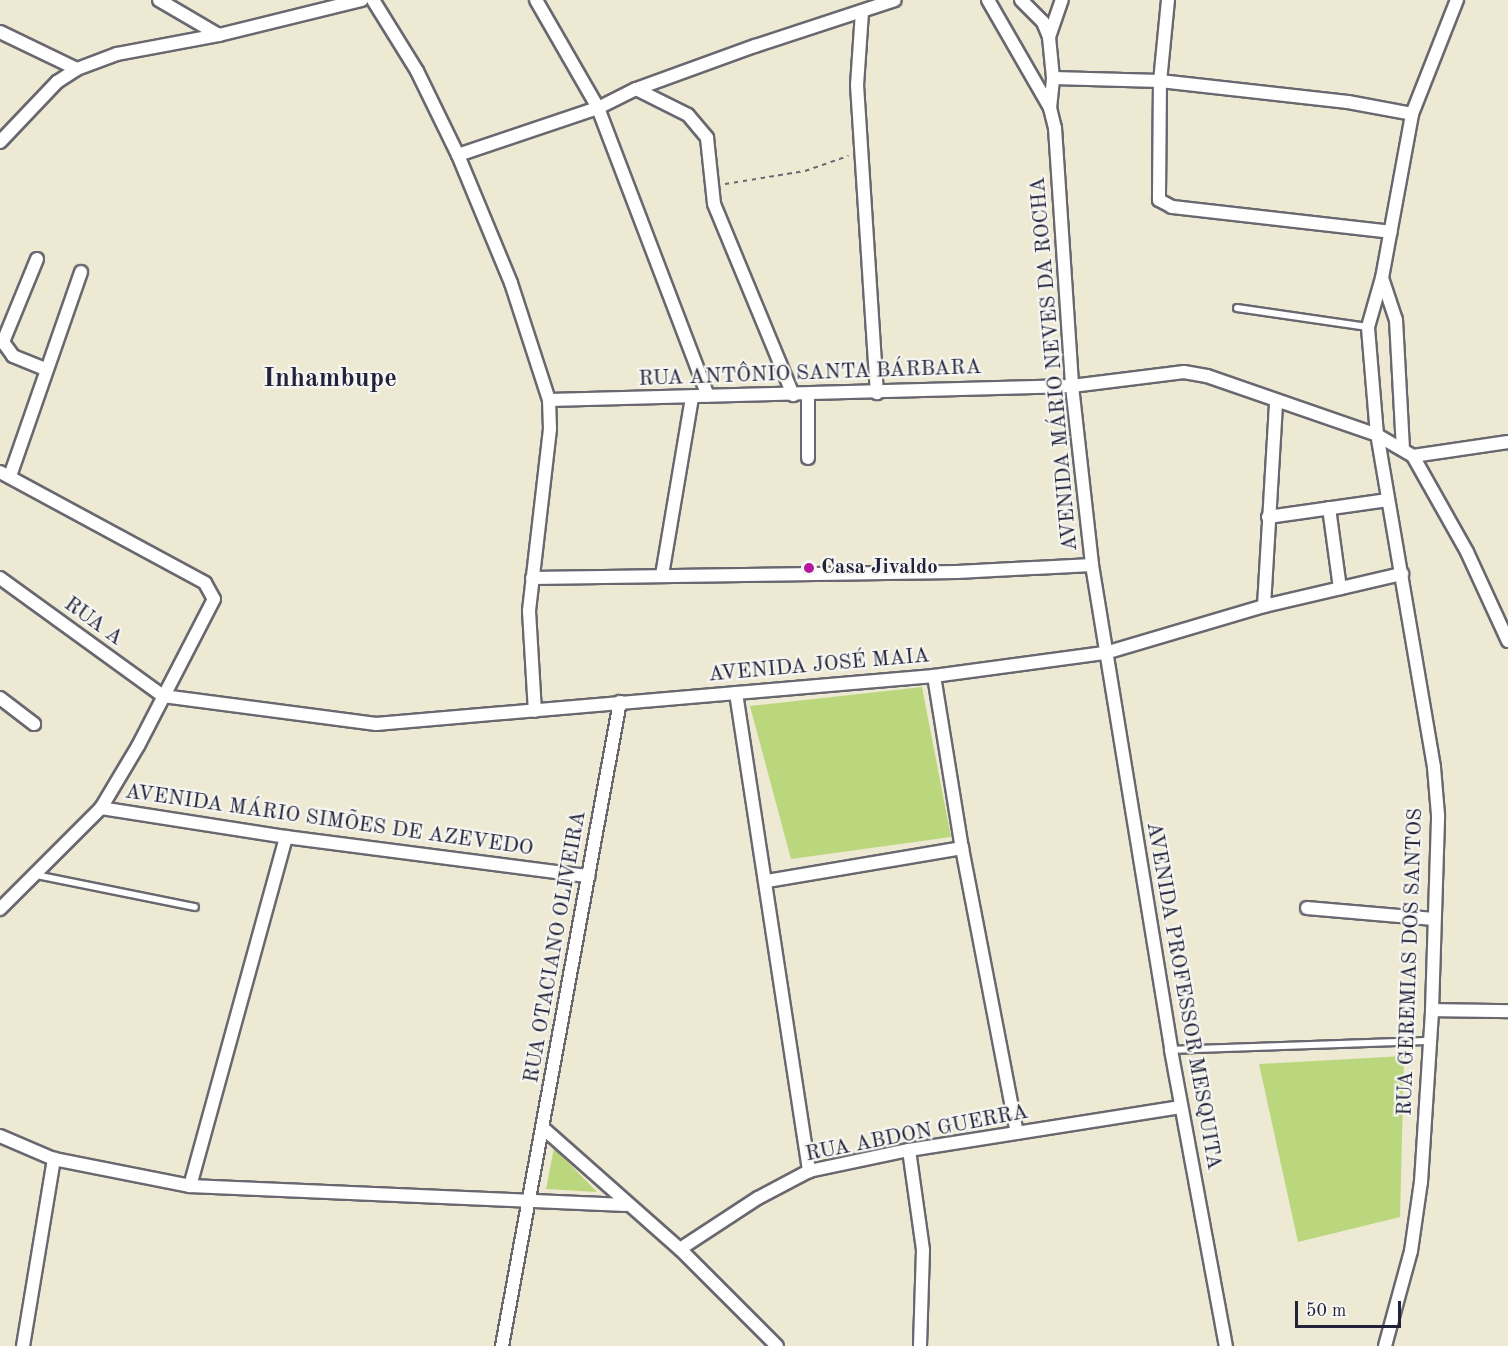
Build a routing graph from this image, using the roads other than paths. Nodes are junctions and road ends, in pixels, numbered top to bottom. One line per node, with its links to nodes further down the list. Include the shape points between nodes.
1 (159, 0): 13 (street)
2 (362, 0): 13 (street)
3 (372, 0): 23 (street, via 417,71)
4 (536, 0): 19 (street)
5 (895, 0): 11 (street)
6 (988, 0): 20 (street)
7 (1021, 0): 14 (street, via 1043,22)
8 (1062, 0): 14 (street)
9 (1168, 0): 17 (street)
10 (1457, 0): 21 (street)
11 (862, 12): 18 (street); 32 (street, via 857,85)
12 (0, 32): 15 (street)
13 (219, 34): 15 (street, via 117,54)
14 (1049, 37): 16 (street)
15 (77, 69): 22 (street, via 57,82)
16 (1053, 78): 17 (street); 20 (street)
17 (1160, 81): 21 (street, via 1348,102); 24 (street, via 1159,201 1172,207)
18 (636, 89): 19 (street); 33 (street, via 698,123 710,149 710,187 750,298)
19 (598, 108): 23 (street); 35 (street)
20 (1050, 108): 31 (street, AVENIDA MÁRIO NEVES DA ROCHA, via 1058,157)
21 (1412, 114): 24 (street)
22 (3, 135)
23 (458, 155): 37 (street, via 510,283)
24 (1391, 232): 27 (street)
25 (37, 259): 30 (street, via 3,342 13,356)
26 (81, 272): 30 (street)
27 (1382, 278): 29 (street); 41 (street, via 1396,320)
28 (1237, 308): 29 (lane)
29 (1368, 327): 39 (street, RUA GEREMIAS DOS SANTOS)
30 (45, 369): 43 (street)
31 (1072, 386): 32 (street, RUA ANTÔNIO SANTA BÁRBARA); 38 (street, RUA ANTÔNIO SANTA BÁRBARA, via 1184,372 1230,382); 47 (street, AVENIDA MÁRIO NEVES DA ROCHA)
32 (876, 393): 34 (street, RUA ANTÔNIO SANTA BÁRBARA)
33 (793, 395): 34 (street, RUA ANTÔNIO SANTA BÁRBARA); 35 (street, RUA ANTÔNIO SANTA BÁRBARA)
34 (808, 395): 42 (street)
35 (708, 396): 36 (street, RUA ANTÔNIO SANTA BÁRBARA)
36 (692, 398): 37 (street, RUA ANTÔNIO SANTA BÁRBARA); 49 (street)
37 (549, 400): 51 (street, via 550,429)
38 (1276, 401): 39 (street, RUA ANTÔNIO SANTA BÁRBARA); 46 (street)
39 (1377, 435): 41 (street, RUA ANTÔNIO SANTA BÁRBARA); 44 (street, RUA GEREMIAS DOS SANTOS)
40 (1508, 442): 41 (street)
41 (1408, 452): 54 (street, via 1467,552)
42 (808, 458)
43 (5, 474): 58 (street, via 206,584 214,592 213,603)
44 (1388, 500): 45 (street); 48 (street, RUA GEREMIAS DOS SANTOS)
45 (1329, 508): 46 (street); 52 (street)
46 (1268, 517): 53 (street)
47 (1092, 565): 49 (street, via 957,572); 55 (street, AVENIDA MÁRIO NEVES DA ROCHA)
48 (1402, 574): 52 (street, AVENIDA JOSÉ MAIA); 72 (street, RUA GEREMIAS DOS SANTOS, via 1434,767 1438,815)
49 (662, 575): 51 (street)
50 (0, 578): 58 (street, RUA A)
51 (532, 578): 61 (street, via 528,637)
52 (1340, 588): 53 (street, AVENIDA JOSÉ MAIA)
53 (1264, 606): 55 (street, AVENIDA JOSÉ MAIA)
54 (1508, 641)
55 (1105, 653): 56 (street, AVENIDA JOSÉ MAIA); 76 (street, AVENIDA PROFESSOR MESQUITA)
56 (934, 676): 57 (street, AVENIDA JOSÉ MAIA); 65 (street)
57 (736, 693): 60 (street, AVENIDA JOSÉ MAIA); 68 (street)
58 (163, 696): 61 (street, AVENIDA JOSÉ MAIA, via 376,724); 63 (street, via 134,755)
59 (0, 698): 62 (street)
60 (621, 702): 61 (street, AVENIDA JOSÉ MAIA); 67 (street, RUA OTACIANO OLIVEIRA)
61 (535, 711)
62 (34, 724)
63 (101, 808): 64 (street, AVENIDA MÁRIO SIMÕES DE AZEVEDO); 66 (street)
64 (286, 837): 67 (street, AVENIDA MÁRIO SIMÕES DE AZEVEDO); 84 (street)
65 (963, 848): 68 (street); 79 (street)
66 (35, 874): 69 (lane); 71 (street)
67 (588, 876): 78 (street, RUA OTACIANO OLIVEIRA)
68 (767, 881): 83 (street)
69 (195, 907)
70 (1307, 908): 72 (street)
71 (0, 909)
72 (1434, 919): 73 (street, RUA GEREMIAS DOS SANTOS)
73 (1432, 1010): 74 (street); 75 (street, RUA GEREMIAS DOS SANTOS)
74 (1508, 1011)
75 (1430, 1041): 76 (lane); 93 (street, RUA GEREMIAS DOS SANTOS, via 1416,1223)
76 (1171, 1050): 77 (street, AVENIDA PROFESSOR MESQUITA)
77 (1181, 1107): 79 (street, RUA ABDON GUERRA); 92 (street, AVENIDA PROFESSOR MESQUITA)
78 (543, 1128): 85 (street, RUA OTACIANO OLIVEIRA); 86 (street)
79 (1017, 1133): 81 (street, RUA ABDON GUERRA)
80 (0, 1136): 82 (street)
81 (909, 1150): 83 (street, RUA ABDON GUERRA); 91 (street, via 923,1250)
82 (54, 1159): 84 (street); 88 (street)
83 (809, 1171): 87 (street, RUA ABDON GUERRA, via 758,1198)
84 (190, 1186): 85 (street)
85 (530, 1199): 86 (street); 89 (street, RUA OTACIANO OLIVEIRA)
86 (626, 1205): 87 (street)
87 (680, 1250): 90 (street)
88 (23, 1346)
89 (501, 1346)
90 (777, 1346)
91 (920, 1346)
92 (1226, 1346)
93 (1385, 1346)

